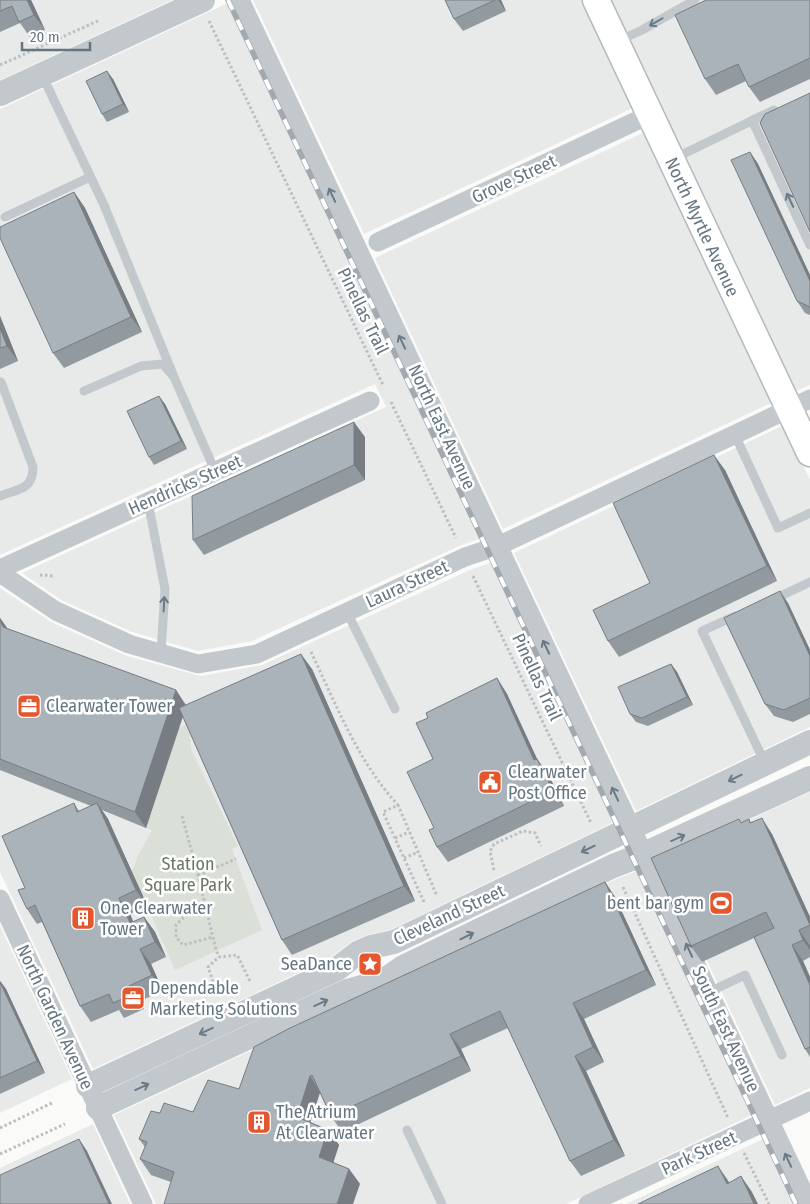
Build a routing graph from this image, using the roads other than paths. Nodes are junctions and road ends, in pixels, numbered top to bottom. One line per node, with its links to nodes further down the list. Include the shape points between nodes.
1 (240, 0): 27 (street, North East Avenue, one-way to 1)
2 (596, 0): 5 (main road, North Myrtle Avenue)
3 (695, 0): 5 (lane, one-way to 5)
4 (201, 1): 6 (street)
5 (616, 42): 9 (main road, North Myrtle Avenue)
6 (42, 75): 7 (street); 12 (lane)
7 (0, 94)
8 (780, 108): 10 (lane)
9 (649, 115): 11 (main road, North Myrtle Avenue); 14 (street, Grove Street)
10 (752, 120): 11 (lane); 15 (lane, one-way to 10)
11 (671, 160): 20 (main road, North Myrtle Avenue)
12 (90, 176): 13 (lane); 16 (lane)
13 (5, 217)
14 (378, 242)
15 (810, 245)
16 (174, 377): 18 (lane, via 163,364 141,366); 23 (lane)
17 (0, 382): 24 (lane, via 33,467 33,478 28,485)
18 (84, 391)
19 (378, 396): 23 (street, Hendricks Street)
20 (800, 404): 21 (street, Laura Street); 22 (main road, North Myrtle Avenue)
21 (734, 434): 26 (lane, via 778,528); 27 (street, Laura Street)
22 (810, 453)
23 (215, 471): 25 (street, Hendricks Street)
24 (0, 496)
25 (148, 502): 28 (street, Hendricks Street); 34 (lane, one-way to 25, via 165,589)
26 (810, 513)
27 (498, 546): 33 (street, Laura Street); 39 (street, North East Avenue, one-way to 27)
28 (0, 569)
29 (0, 573): 34 (street, Laura Street, via 56,611 129,644)
30 (810, 582): 31 (lane)
31 (765, 603)
32 (747, 611): 37 (lane, via 702,631)
33 (347, 612): 34 (street, Laura Street, via 257,654 198,664); 35 (lane)
34 (161, 653)
35 (395, 709)
36 (810, 742): 37 (street, Cleveland Street)
37 (765, 764): 39 (street, Cleveland Street, one-way to 39)
38 (810, 778): 40 (street, Cleveland Street, one-way to 38)
39 (631, 828): 40 (street, North East Avenue); 44 (street, Cleveland Street, one-way to 44, via 394,942 359,952 337,969)
40 (644, 854): 42 (street, South East Avenue, one-way to 40); 46 (street, Cleveland Street, one-way to 40, via 347,991 383,981 403,967)
41 (0, 899): 44 (street, North Garden Avenue)
42 (708, 992): 43 (lane, via 746,975); 47 (street, South East Avenue)
43 (782, 1055)
44 (88, 1086): 46 (street, North Garden Avenue)
45 (810, 1101): 47 (street, Park Street)
46 (98, 1108): 49 (street, North Garden Avenue)
47 (769, 1120): 51 (street, Park Street); 52 (street, South East Avenue, one-way to 47)
48 (406, 1130): 50 (lane)
49 (143, 1204)
50 (442, 1204)
51 (588, 1204)
52 (809, 1204)

